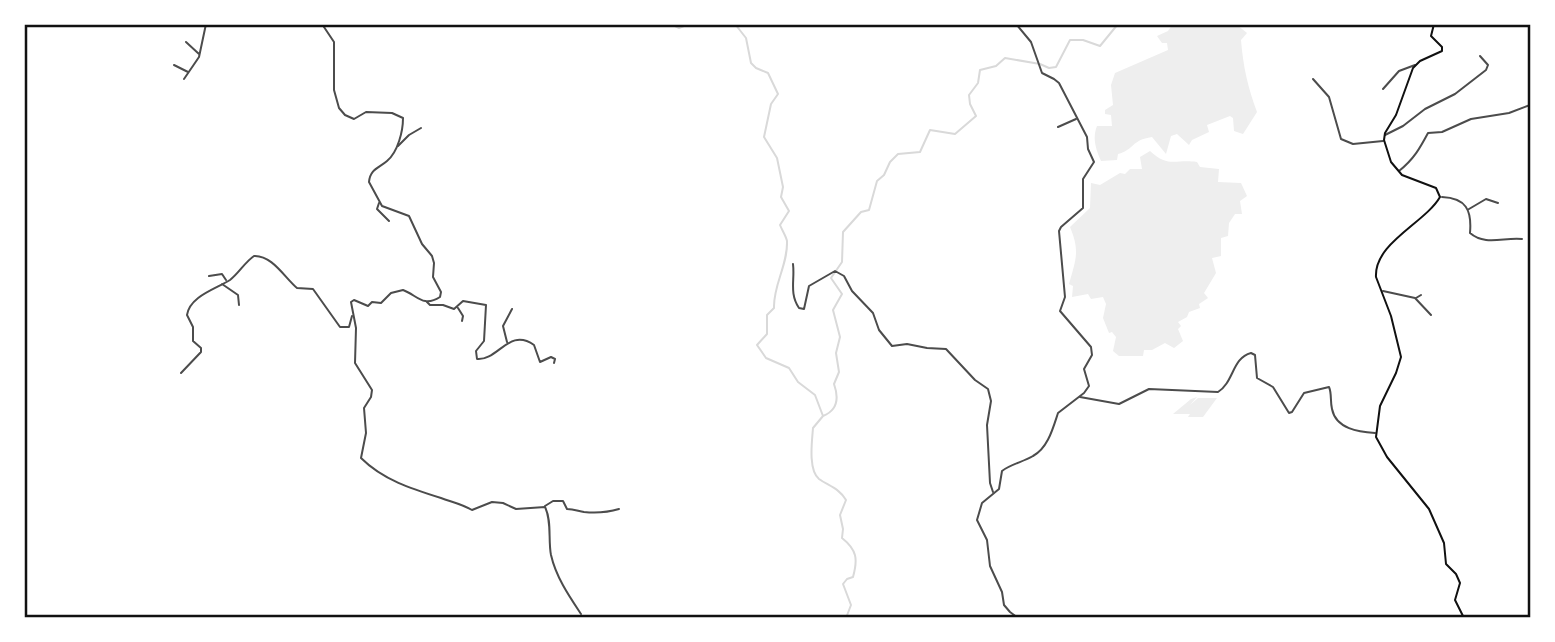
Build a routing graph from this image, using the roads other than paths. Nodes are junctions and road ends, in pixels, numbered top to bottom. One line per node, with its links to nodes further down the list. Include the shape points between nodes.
1 (206, 24): 8 (street)
2 (322, 24): 22 (street, via 334,42 334,90 339,108 354,119 366,112 400,116)
3 (1016, 24): 17 (street, via 1029,38 1042,73 1059,83)
4 (1434, 24): 11 (main road, via 1431,36 1442,51)
5 (1525, 24): 6 (street)
6 (1531, 26)
7 (186, 41): 8 (street)
8 (200, 55): 12 (street)
9 (1480, 56): 20 (street, via 1486,70)
10 (174, 65): 12 (street)
11 (1415, 65): 15 (street, via 1399,71); 20 (main road)
12 (189, 72): 13 (street)
13 (184, 79)
14 (1313, 79): 21 (street, via 1329,97 1341,139 1353,144)
15 (1383, 89)
16 (1531, 105): 23 (street, via 1428,133 1424,144)
17 (1077, 119): 18 (street); 47 (street, via 1094,162 1083,179 1083,208 1061,227 1059,235 1065,297 1060,313 1086,338 1092,352 1084,369 1089,386)
18 (1058, 127)
19 (421, 128): 22 (street)
20 (1384, 136): 21 (main road)
21 (1384, 140): 23 (main road)
22 (397, 146): 25 (street, via 386,163 369,176)
23 (1398, 172): 24 (main road, via 1436,188)
24 (1440, 197): 27 (street, via 1458,199); 34 (main road, via 1381,260 1376,277)
25 (379, 203): 28 (street, via 377,209); 37 (street, via 409,216 432,256 433,277 441,294)
26 (1498, 203): 27 (street, via 1487,199)
27 (1468, 210): 29 (street, via 1471,236 1495,242)
28 (389, 221)
29 (1522, 239)
30 (793, 264): 49 (street, via 792,289 799,308 804,309 809,286 835,271 873,313 892,346 946,349 987,387)
31 (209, 276): 32 (street, via 222,274)
32 (227, 281): 33 (street); 42 (street, via 260,255 297,288 313,289 340,327 349,327)
33 (221, 283): 38 (street, via 238,295); 46 (street, via 188,309 192,339 201,352)
34 (1382, 291): 36 (street); 48 (main road, via 1401,357 1380,406)
35 (1421, 295): 36 (street)
36 (1415, 298): 41 (street)
37 (427, 302): 39 (street); 42 (street, via 399,290 368,306 352,300)
38 (239, 305)
39 (457, 307): 43 (street); 44 (street, via 463,301 487,306 484,341 475,351 477,359)
40 (512, 309): 44 (street, via 503,326)
41 (1431, 315)
42 (352, 316): 50 (street, via 355,363 372,390 363,410 366,433 361,455 367,464 402,485 472,510 492,502 516,509)
43 (462, 321)
44 (508, 343): 45 (street, via 532,343 540,362 551,357)
45 (554, 363)
46 (180, 373)
47 (1079, 397): 48 (street, via 1119,404 1149,388 1218,393 1227,385 1239,358 1251,353 1257,378 1273,387 1289,412 1304,393 1329,387 1339,422 1353,430); 49 (street, via 1058,413 1041,450 1002,471 999,488)
48 (1376, 433): 54 (main road, via 1382,450 1429,509 1444,543 1446,564 1460,580 1455,600)
49 (993, 493): 53 (street, via 980,507 978,524 987,540 990,566 1004,605)
50 (545, 507): 51 (street, via 558,500 567,509 587,513); 52 (street, via 555,570)
51 (619, 509)
52 (582, 614)
53 (1018, 618)
54 (1464, 618)

